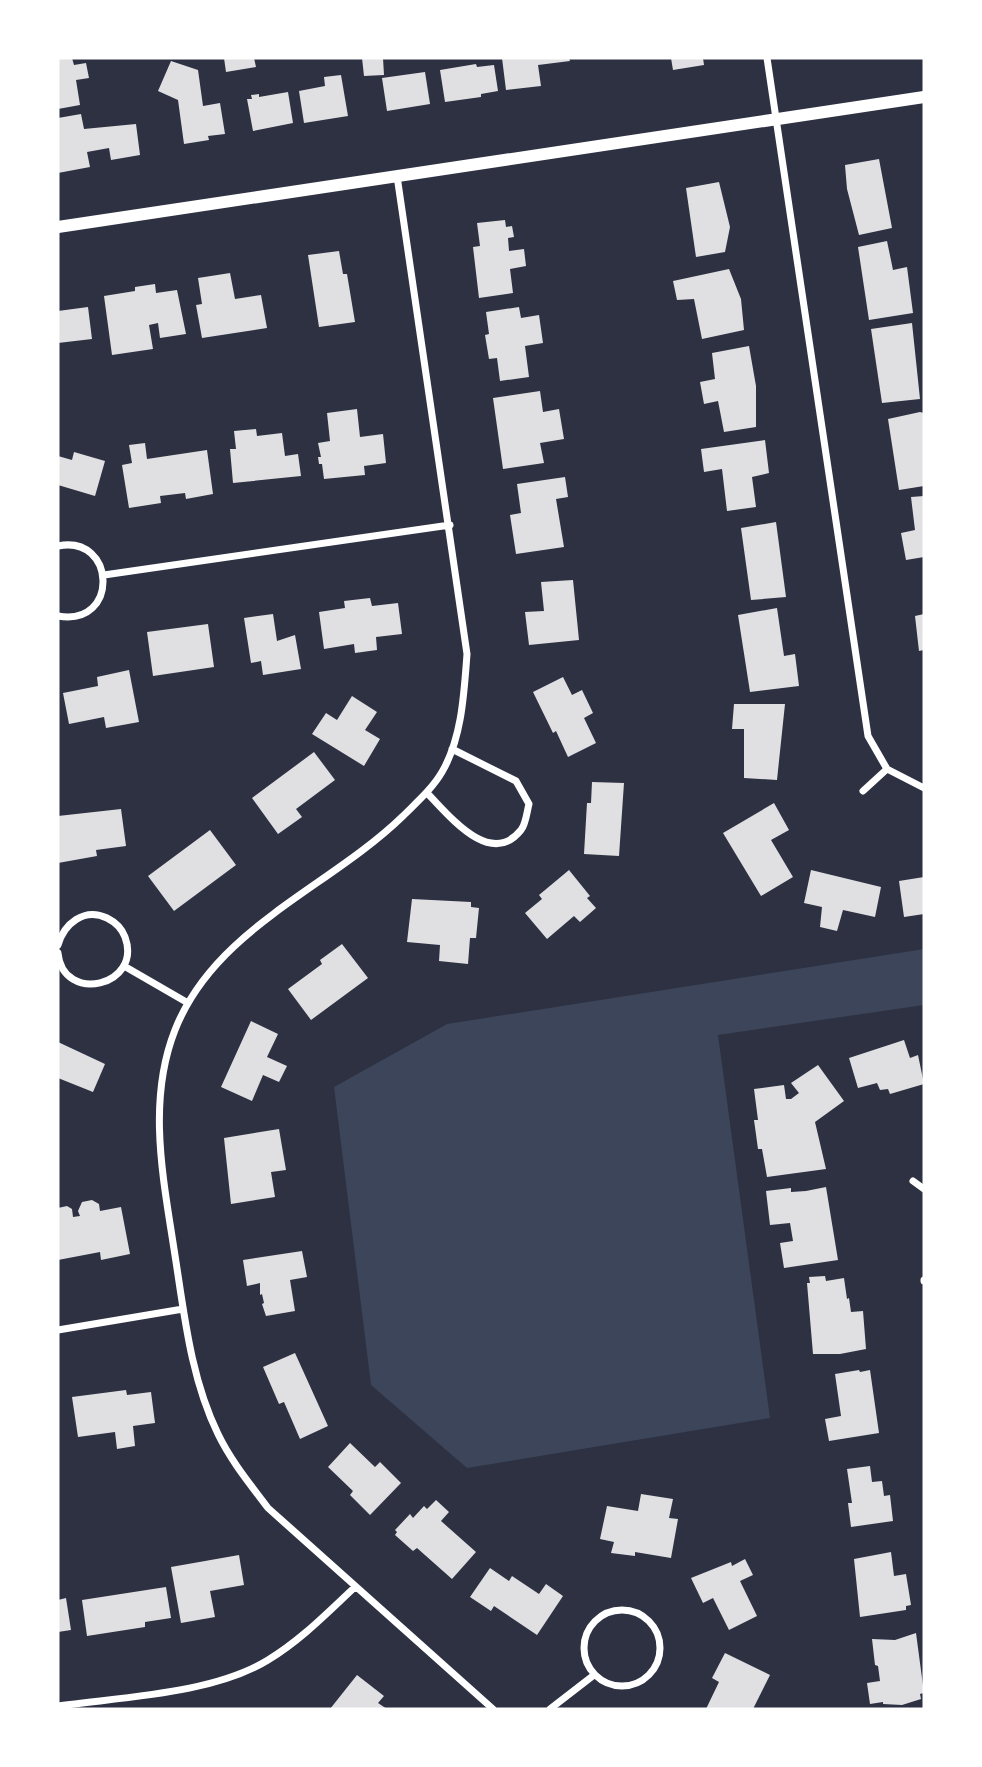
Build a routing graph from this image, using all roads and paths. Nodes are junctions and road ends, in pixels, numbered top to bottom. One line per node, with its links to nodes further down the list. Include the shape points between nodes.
1 (767, 58): 3 (street)
2 (924, 97): 3 (street)
3 (778, 119): 4 (street); 11 (street, via 868,736)
4 (397, 176): 5 (street); 6 (street)
5 (58, 227)
6 (450, 525): 8 (street); 10 (street, via 467,654 463,703)
7 (58, 546): 8 (street, via 83,548 93,555)
8 (104, 575): 9 (street, via 104,588 91,609 80,616)
9 (58, 616)
10 (452, 749): 14 (street); 14 (street, via 516,781 529,804 522,829 506,842 483,843 463,830)
11 (887, 769): 12 (street); 13 (street)
12 (924, 788)
13 (863, 790)
14 (427, 793): 18 (street, via 378,840 237,943)
15 (58, 945): 17 (street, via 76,919 108,918 127,944)
16 (58, 953): 17 (street, via 64,970 83,984 107,982)
17 (124, 966): 18 (street)
18 (188, 1003): 21 (street, via 174,1031 159,1106 160,1157)
19 (913, 1181): 20 (street)
20 (924, 1189)
21 (183, 1309): 22 (street); 23 (street, via 201,1389 240,1472 268,1508)
22 (58, 1330)
23 (355, 1587): 25 (street, via 292,1644 233,1677 199,1687); 26 (street)
24 (594, 1675): 24 (street, via 618,1686 644,1680 659,1658 657,1632 650,1621 629,1610 605,1613 595,1620 584,1641 587,1665); 27 (street)
25 (58, 1706)
26 (492, 1709)
27 (550, 1709)

